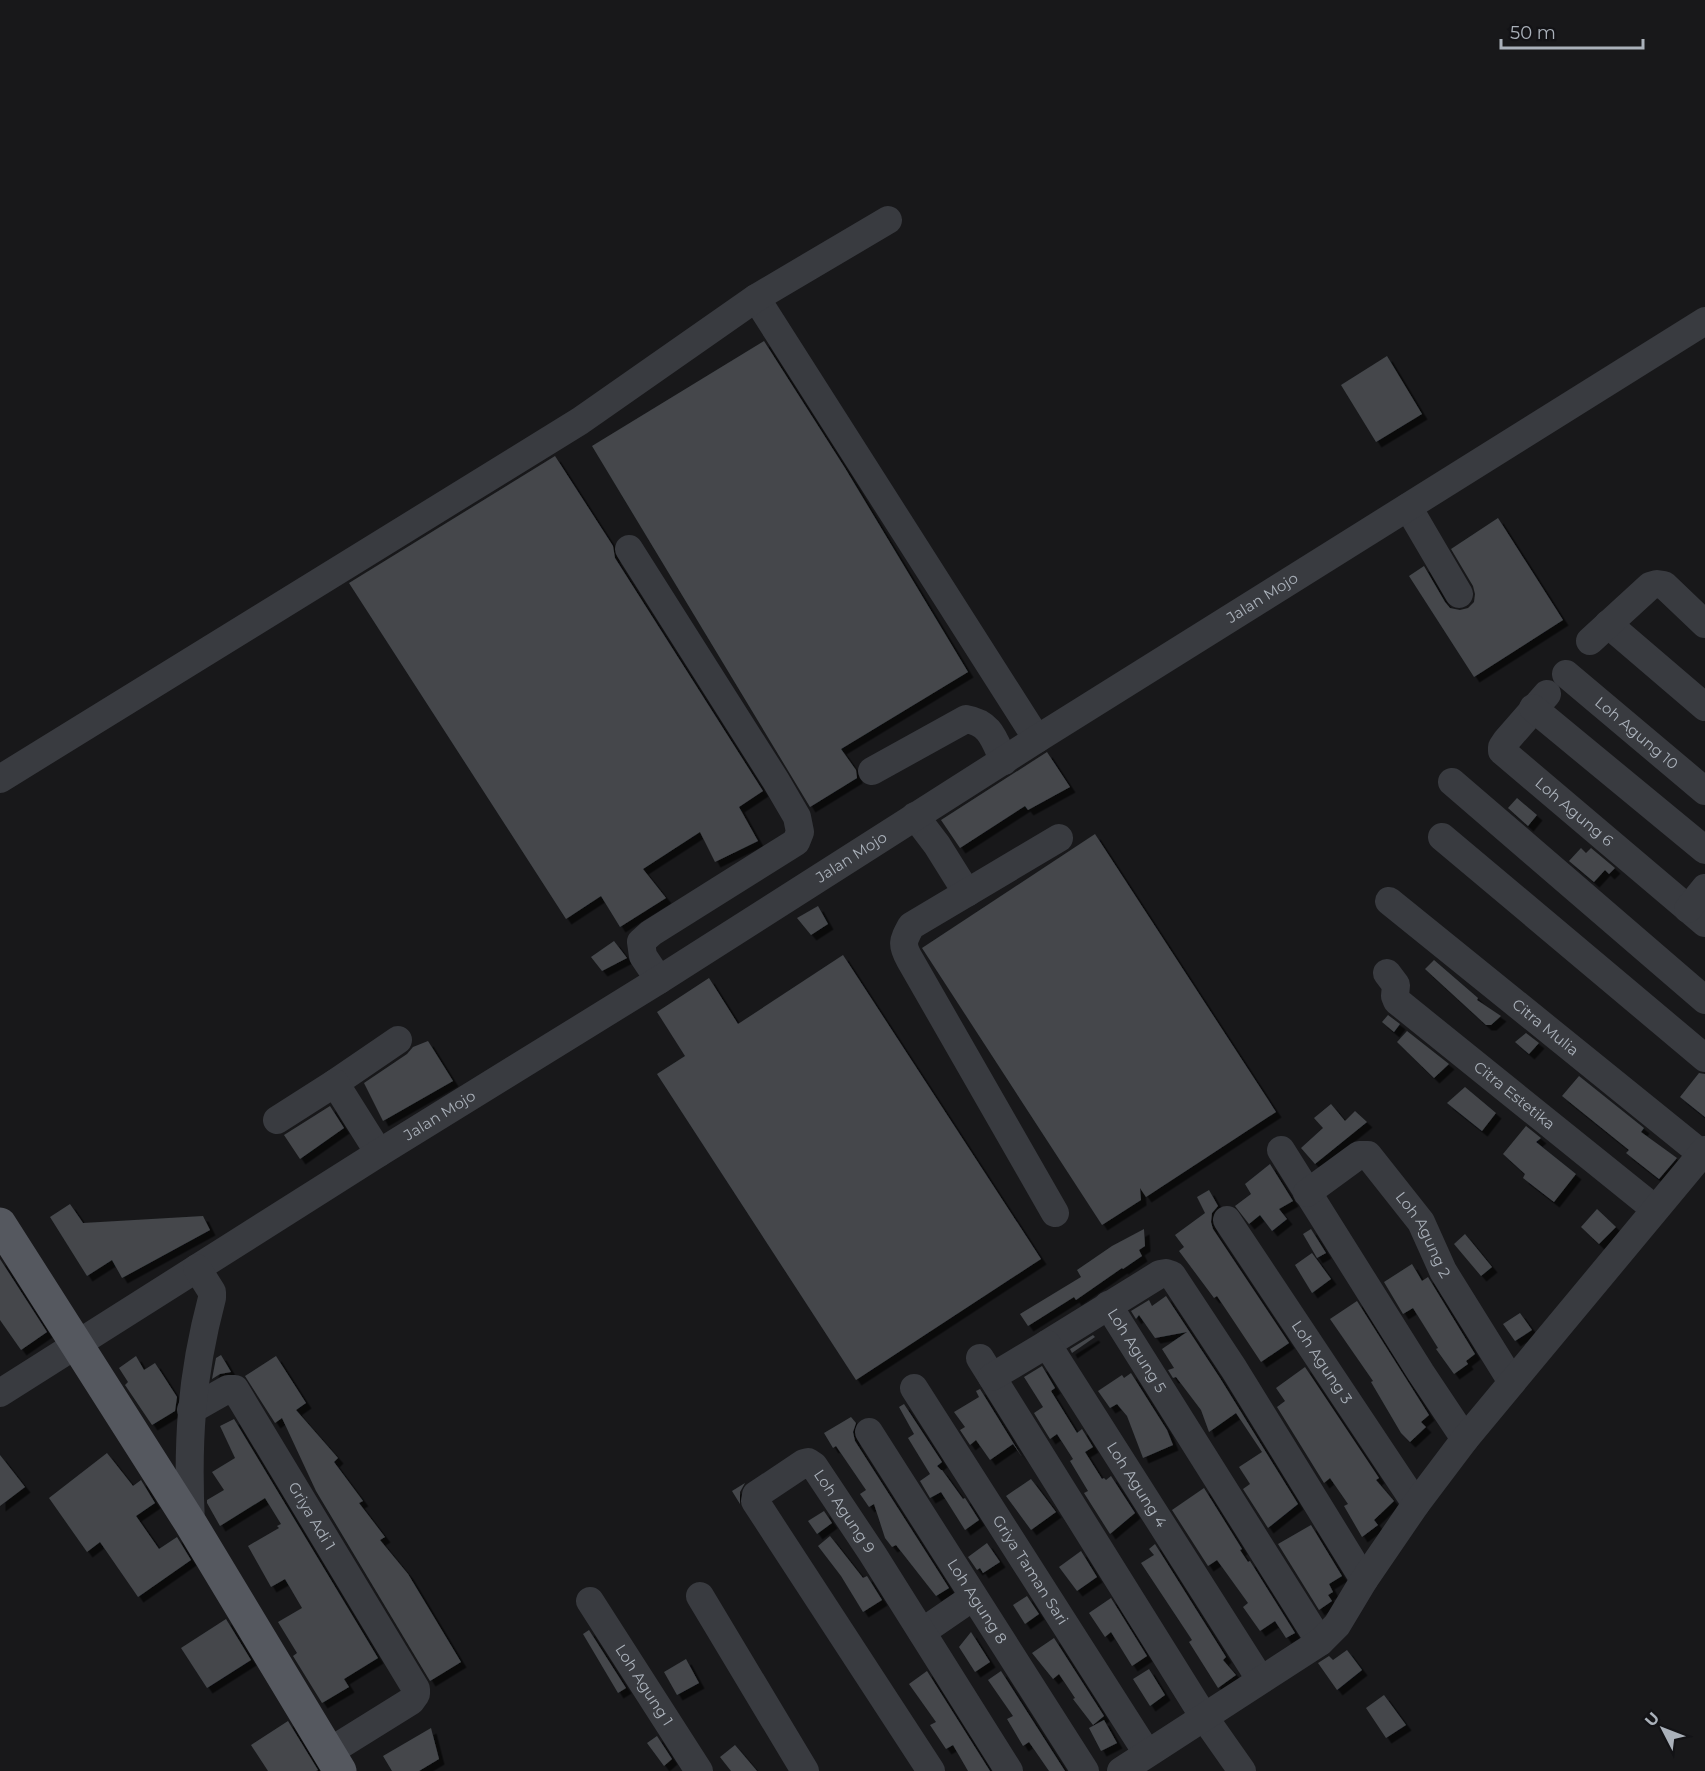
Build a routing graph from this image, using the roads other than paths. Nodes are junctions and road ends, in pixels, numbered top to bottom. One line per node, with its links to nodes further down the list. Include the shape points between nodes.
1 (888, 220): 2 (street)
2 (756, 298): 10 (street); 13 (street, via 580,421)
3 (1705, 321): 4 (street, Jalan Mojo)
4 (1408, 507): 6 (street); 10 (street, Jalan Mojo)
5 (629, 549): 24 (street, via 776,781 797,817 800,832 796,842 641,942 643,956)
6 (1459, 594)
7 (1705, 624): 8 (street, via 1660,584 1650,586)
8 (1569, 669): 9 (street); 15 (street, Loh Agung 10); 19 (street); 22 (street, Loh Agung 6, via 1506,741 1502,751)
9 (1705, 707)
10 (1037, 739): 11 (street, Jalan Mojo)
11 (1004, 760): 12 (street, via 988,728 979,721 966,719); 16 (street, Jalan Mojo)
12 (872, 771)
13 (0, 779)
14 (1452, 782): 25 (street)
15 (1705, 791)
16 (915, 816): 20 (street); 24 (street, Jalan Mojo)
17 (1442, 837): 27 (street)
18 (1059, 838): 20 (street)
19 (1705, 850)
20 (966, 893): 35 (street, via 911,926 903,940 904,950)
21 (1389, 901): 31 (street, Citra Mulia)
22 (1699, 907)
23 (1387, 973): 34 (street, Citra Estetika, via 1396,985 1397,1001)
24 (658, 980): 32 (street, Jalan Mojo)
25 (1705, 1000)
26 (398, 1040): 28 (street)
27 (1705, 1058)
28 (335, 1083): 29 (street); 32 (street)
29 (277, 1120)
30 (1281, 1150): 33 (street)
31 (1703, 1152): 34 (street)
32 (380, 1153): 38 (street, Jalan Mojo)
33 (1307, 1193): 42 (street, Loh Agung 2, via 1359,1155 1368,1155 1421,1222 1443,1271); 47 (street)
34 (1655, 1209): 42 (street)
35 (1055, 1213)
36 (1227, 1220): 48 (street, Loh Agung 3)
37 (0, 1224): 41 (main road)
38 (202, 1276): 41 (street, Jalan Mojo); 45 (street, via 212,1299)
39 (1108, 1305): 40 (street); 50 (street, Loh Agung 5, via 1161,1274 1172,1275); 55 (street, Loh Agung 5)
40 (1047, 1344): 56 (street, Loh Agung 4); 57 (street, via 986,1367)
41 (76, 1345): 44 (street, Jalan Mojo); 49 (main road)
42 (1512, 1382): 47 (street)
43 (914, 1388): 58 (street, Griya Taman Sari)
44 (0, 1394)
45 (191, 1410): 49 (street); 59 (street, Griya Adi 1, via 228,1389 235,1389 416,1689 411,1701)
46 (869, 1432): 52 (street, Loh Agung 8)
47 (1465, 1439): 48 (street)
48 (1416, 1504): 50 (street)
49 (191, 1524): 59 (main road)
50 (1364, 1580): 55 (street, via 1337,1624)
51 (700, 1596): 61 (street)
52 (973, 1597): 54 (street); 64 (street, Loh Agung 8)
53 (590, 1601): 60 (street, Loh Agung 1)
54 (922, 1632): 62 (street, Loh Agung 9, via 810,1463 804,1463 756,1495 755,1501); 63 (street, Loh Agung 9)
55 (1320, 1642): 56 (street)
56 (1260, 1679): 57 (street)
57 (1204, 1717): 58 (street); 66 (street)
58 (1147, 1753): 65 (street)
59 (335, 1761)
60 (699, 1771)
61 (805, 1771)
62 (931, 1771)
63 (1009, 1771)
64 (1085, 1771)
65 (1121, 1771)
66 (1242, 1771)

